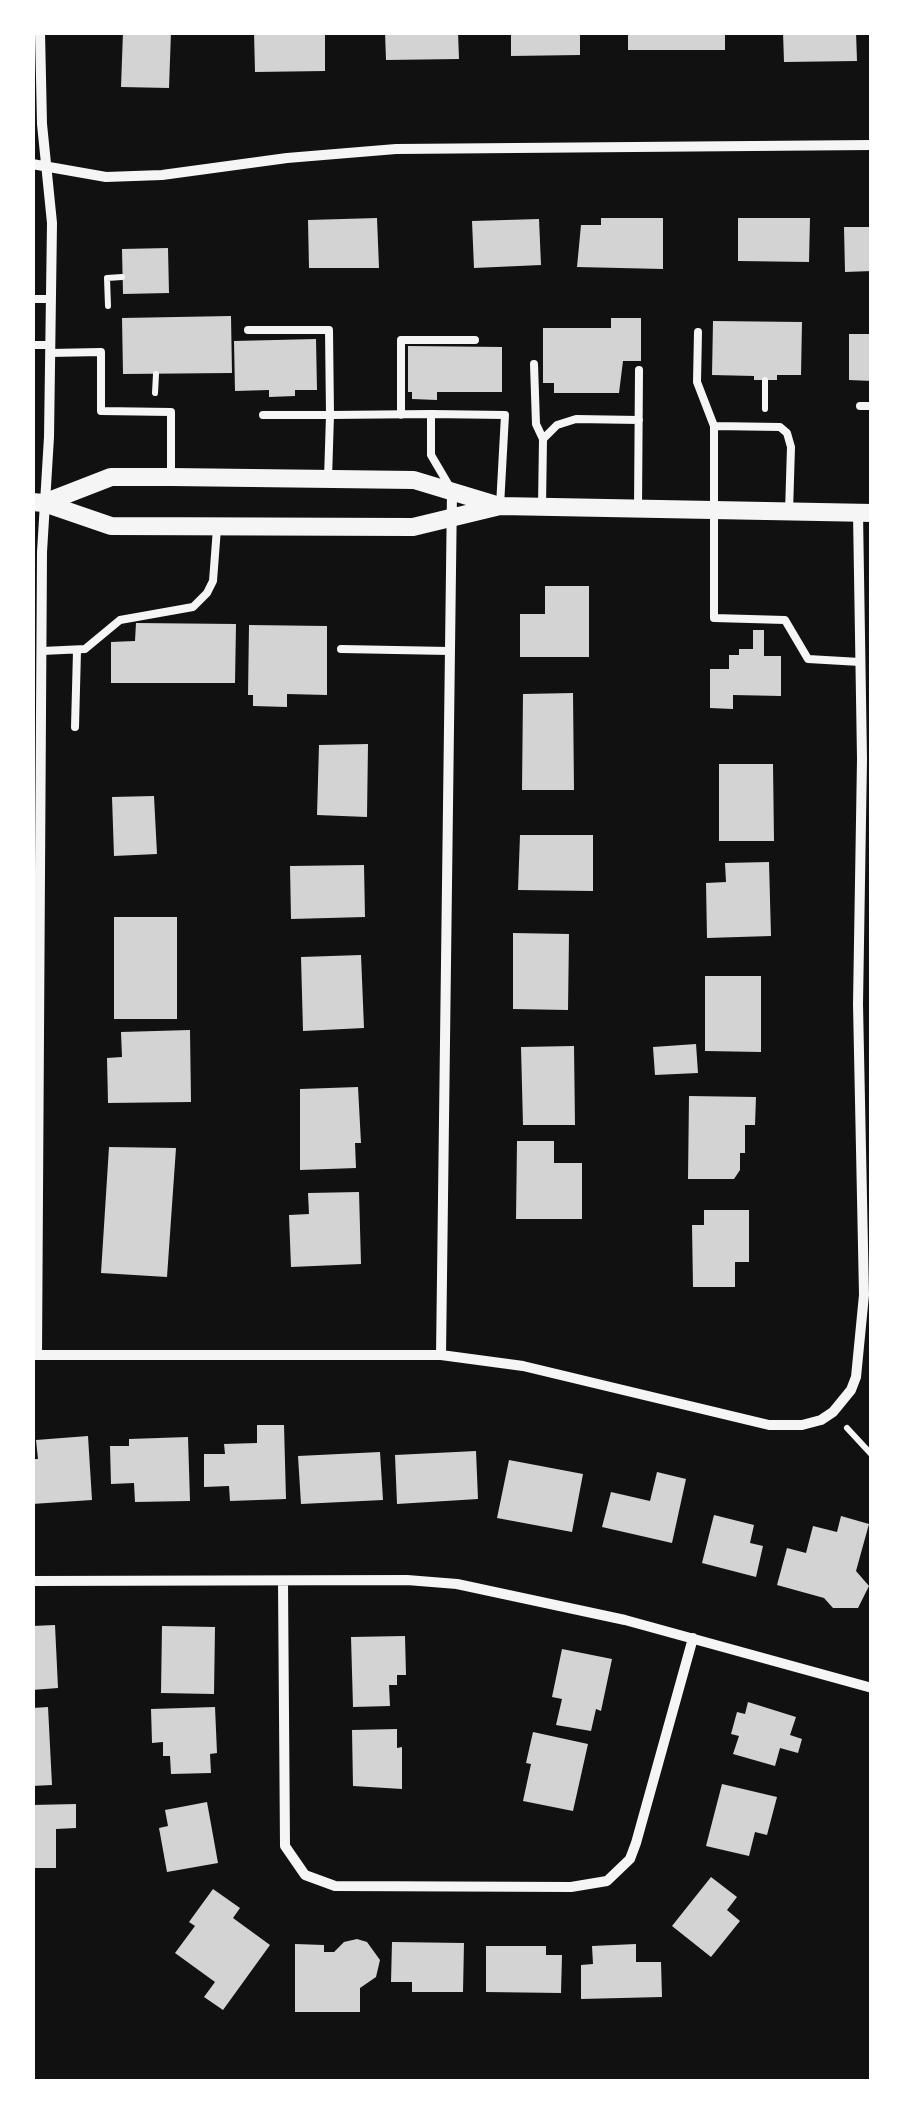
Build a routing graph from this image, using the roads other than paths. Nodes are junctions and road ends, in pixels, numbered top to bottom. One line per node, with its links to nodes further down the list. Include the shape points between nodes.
1 (40, 32): 4 (street)
2 (872, 145): 4 (street, via 396,149 106,178)
3 (32, 164): 4 (street)
4 (46, 166): 6 (street)
5 (32, 299): 6 (lane)
6 (51, 299): 11 (street)
7 (248, 330): 19 (lane, via 329,330)
8 (698, 332): 21 (lane, via 698,382)
9 (475, 340): 16 (lane, via 401,340)
10 (32, 345): 11 (lane)
11 (50, 349): 23 (lane, via 101,352 100,412 172,412); 26 (street, via 49,437)
12 (534, 364): 22 (lane, via 536,424)
13 (639, 370): 20 (lane)
14 (860, 406): 15 (lane)
15 (872, 406)
16 (401, 414): 17 (lane); 19 (lane)
17 (431, 414): 25 (lane, via 431,454); 27 (lane, via 505,415)
18 (263, 415): 19 (lane)
19 (330, 415): 24 (lane)
20 (639, 420): 22 (lane, via 576,419); 29 (lane)
21 (714, 426): 30 (lane); 31 (lane, via 780,427 787,433)
22 (543, 439): 28 (lane)
23 (171, 477): 24 (street); 26 (street, via 111,477)
24 (328, 479): 25 (street, via 414,480)
25 (452, 492): 27 (street); 33 (street)
26 (38, 502): 34 (street, via 111,526); 35 (street)
27 (500, 506): 28 (street); 33 (street)
28 (542, 507): 29 (street)
29 (638, 509): 30 (street)
30 (717, 510): 31 (street); 41 (lane, via 714,618 784,620 808,659)
31 (789, 512): 32 (street)
32 (865, 513): 36 (street)
33 (452, 518): 34 (street, via 413,528); 38 (street)
34 (217, 526): 40 (lane, via 213,581 200,601 120,620)
35 (37, 632): 39 (street)
36 (866, 642): 41 (street)
37 (341, 649): 38 (lane)
38 (449, 650): 47 (street)
39 (42, 651): 40 (lane); 43 (street)
40 (77, 651): 44 (lane)
41 (860, 662): 42 (street)
42 (866, 698): 45 (street, via 858,1004)
43 (37, 716): 46 (street)
44 (75, 727)
45 (867, 1226): 47 (street, via 860,1360 852,1390 821,1420 769,1425 524,1366)
46 (35, 1355): 47 (street)
47 (441, 1355)
48 (32, 1580): 49 (street)
49 (283, 1582): 50 (street, via 457,1584); 50 (street, via 285,1846 305,1875 335,1886 571,1888 620,1872 636,1843)
50 (693, 1638): 51 (street)
51 (872, 1688)

